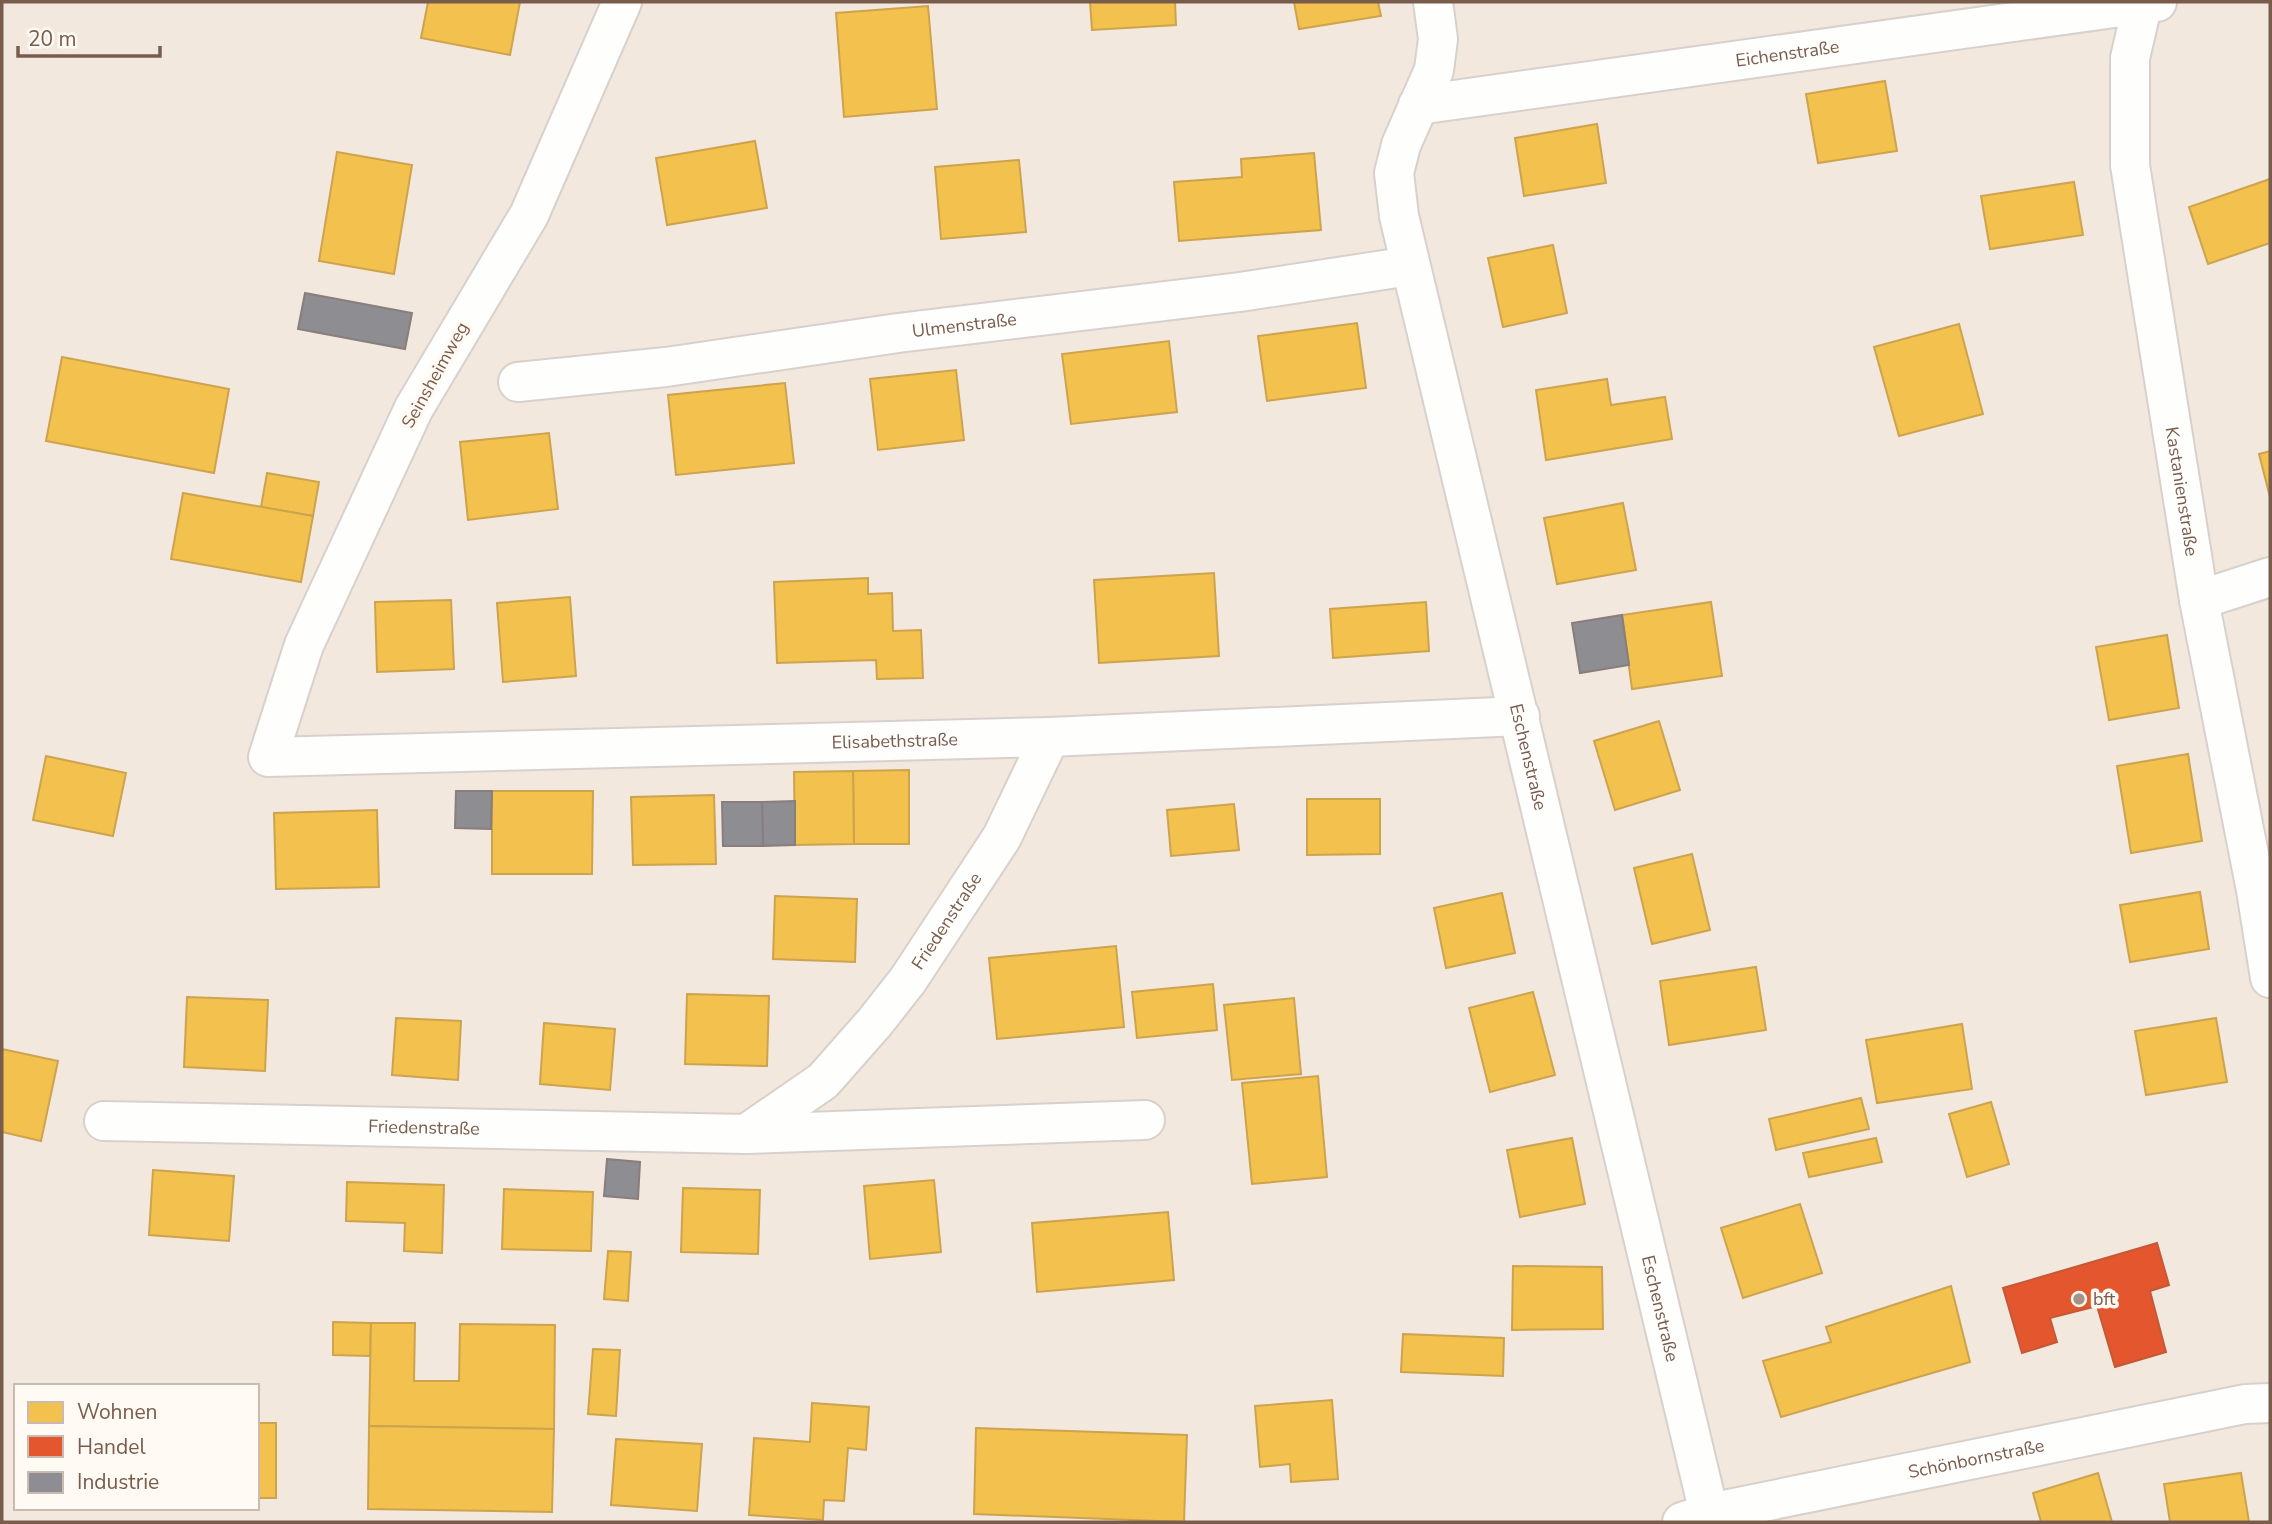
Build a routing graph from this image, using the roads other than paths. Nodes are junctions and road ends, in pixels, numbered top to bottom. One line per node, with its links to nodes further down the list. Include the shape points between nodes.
1 (622, 2): 11 (street, Seinsheimweg, via 529,215 414,408 304,645)
2 (1433, 2): 4 (street, Eschenstraße, via 1438,39 1435,60)
3 (2148, 3): 4 (street, Eichenstraße); 8 (street, Kastanienstraße, via 2130,58 2130,165)
4 (1418, 105): 5 (street, Eschenstraße, via 1394,173)
5 (1410, 266): 6 (street, Ulmenstraße, via 666,367); 9 (street, Eschenstraße)
6 (518, 382)
7 (2270, 577): 8 (street)
8 (2199, 600): 12 (street, Kastanienstraße)
9 (1520, 716): 10 (street, Elisabethstraße); 17 (street, Eschenstraße)
10 (1050, 737): 11 (street, Elisabethstraße); 15 (street, Friedenstraße, via 1002,837 908,980 823,1081)
11 (268, 757)
12 (2270, 978)
13 (1145, 1120): 15 (street, Friedenstraße)
14 (104, 1121): 15 (street, Friedenstraße)
15 (746, 1134)
16 (2270, 1403): 17 (street, Schönbornstraße, via 2245,1404)
17 (1696, 1518)

